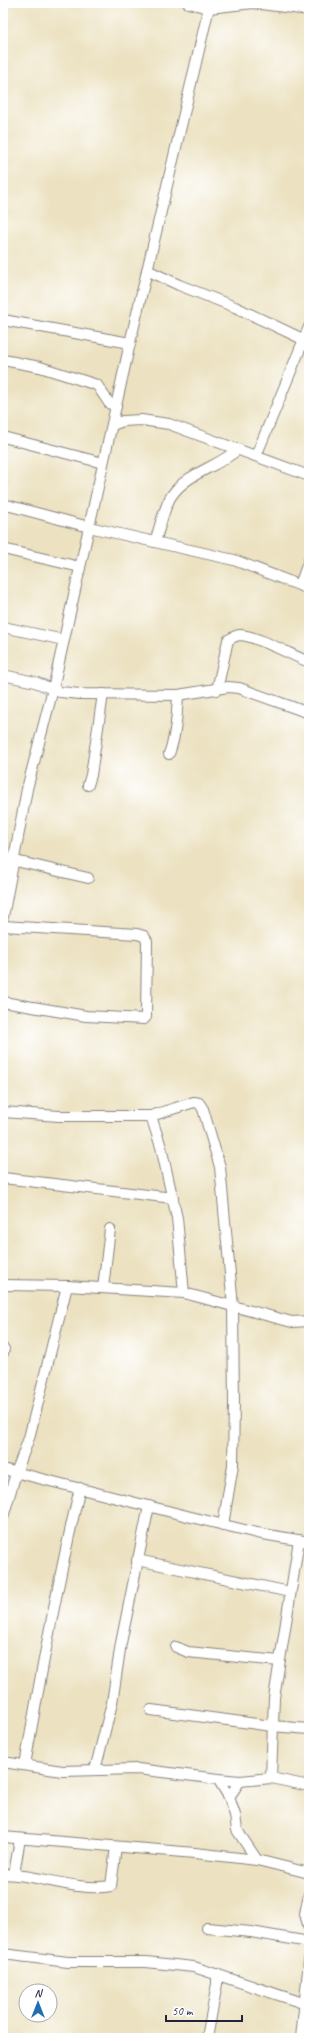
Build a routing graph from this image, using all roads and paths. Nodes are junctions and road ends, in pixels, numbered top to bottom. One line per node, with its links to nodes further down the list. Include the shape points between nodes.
1 (188, 3): 2 (street)
2 (210, 5): 3 (street, via 253,3); 4 (street)
3 (309, 10)
4 (147, 270): 7 (street); 8 (street)
5 (3, 320): 8 (street)
6 (309, 327): 7 (street)
7 (307, 341): 14 (street)
8 (130, 343): 10 (street)
9 (3, 360): 10 (street, via 40,367 97,386 109,403)
10 (116, 407): 11 (street)
11 (112, 425): 13 (street, via 132,420 156,421); 15 (street)
12 (3, 437): 15 (street)
13 (238, 449): 14 (street); 19 (street, via 229,458 186,482 172,495)
14 (256, 456): 16 (street)
15 (103, 463): 18 (street)
16 (309, 476)
17 (3, 504): 18 (street)
18 (90, 527): 19 (street); 22 (street)
19 (155, 542): 23 (street, via 234,560)
20 (3, 549): 22 (street)
21 (309, 560): 23 (street)
22 (80, 567): 25 (street)
23 (305, 587)
24 (3, 627): 25 (street)
25 (64, 640): 28 (street)
26 (309, 662): 29 (street, via 270,644 240,635 233,637 228,640)
27 (3, 674): 28 (street)
28 (53, 689): 30 (street, via 69,694); 35 (street)
29 (217, 690): 31 (street); 32 (street, via 239,688)
30 (103, 694): 31 (street); 34 (street)
31 (178, 695): 33 (street, via 173,744)
32 (309, 713)
33 (169, 754)
34 (88, 785)
35 (8, 859): 36 (street); 37 (street)
36 (88, 878)
37 (3, 917)
38 (3, 926): 39 (street, via 137,934 144,936 147,941 144,1019 86,1016)
39 (3, 1002)
40 (3, 1112): 41 (street, via 59,1116)
41 (151, 1116): 43 (street); 49 (street, via 194,1102 199,1103 204,1109 220,1167)
42 (3, 1178): 43 (street)
43 (173, 1198): 48 (street, via 180,1241)
44 (110, 1229): 47 (street)
45 (3, 1285): 46 (street)
46 (67, 1286): 47 (street); 52 (street, via 29,1438)
47 (103, 1288): 48 (street)
48 (184, 1293): 49 (street)
49 (233, 1306): 50 (street, via 292,1322); 56 (street, via 233,1465)
50 (309, 1321)
51 (3, 1469): 52 (street)
52 (16, 1473): 53 (street); 55 (street)
53 (80, 1488): 54 (street); 66 (street, via 45,1651)
54 (149, 1506): 56 (street); 58 (street)
55 (3, 1517)
56 (224, 1525): 57 (street)
57 (304, 1541): 59 (street)
58 (137, 1560): 59 (street); 67 (street, via 112,1703)
59 (290, 1592): 61 (street)
60 (176, 1647): 61 (street, via 188,1652)
61 (279, 1660): 63 (street)
62 (151, 1710): 63 (street)
63 (272, 1726): 64 (street); 68 (street)
64 (309, 1729)
65 (3, 1762): 66 (street)
66 (25, 1765): 67 (street, via 62,1771)
67 (95, 1770): 69 (street, via 138,1769)
68 (271, 1778): 70 (street); 71 (street)
69 (218, 1779): 70 (street); 72 (street)
70 (240, 1780): 72 (street)
71 (309, 1786)
72 (229, 1798): 76 (street, via 237,1830)
73 (3, 1837): 74 (street)
74 (20, 1839): 75 (street); 79 (street)
75 (116, 1847): 76 (street, via 178,1850); 79 (street, via 111,1886 61,1884)
76 (257, 1860): 77 (street)
77 (309, 1873)
78 (3, 1874): 79 (street)
79 (14, 1874)
80 (309, 1894): 82 (street, via 305,1914)
81 (207, 1928): 83 (street)
82 (309, 1928)
83 (309, 1942)
84 (3, 1956): 86 (street, via 68,1962 171,1964)
85 (309, 1960): 87 (street)
86 (217, 1974): 87 (street); 88 (street)
87 (306, 2004): 89 (street)
88 (207, 2038)
89 (301, 2038)

